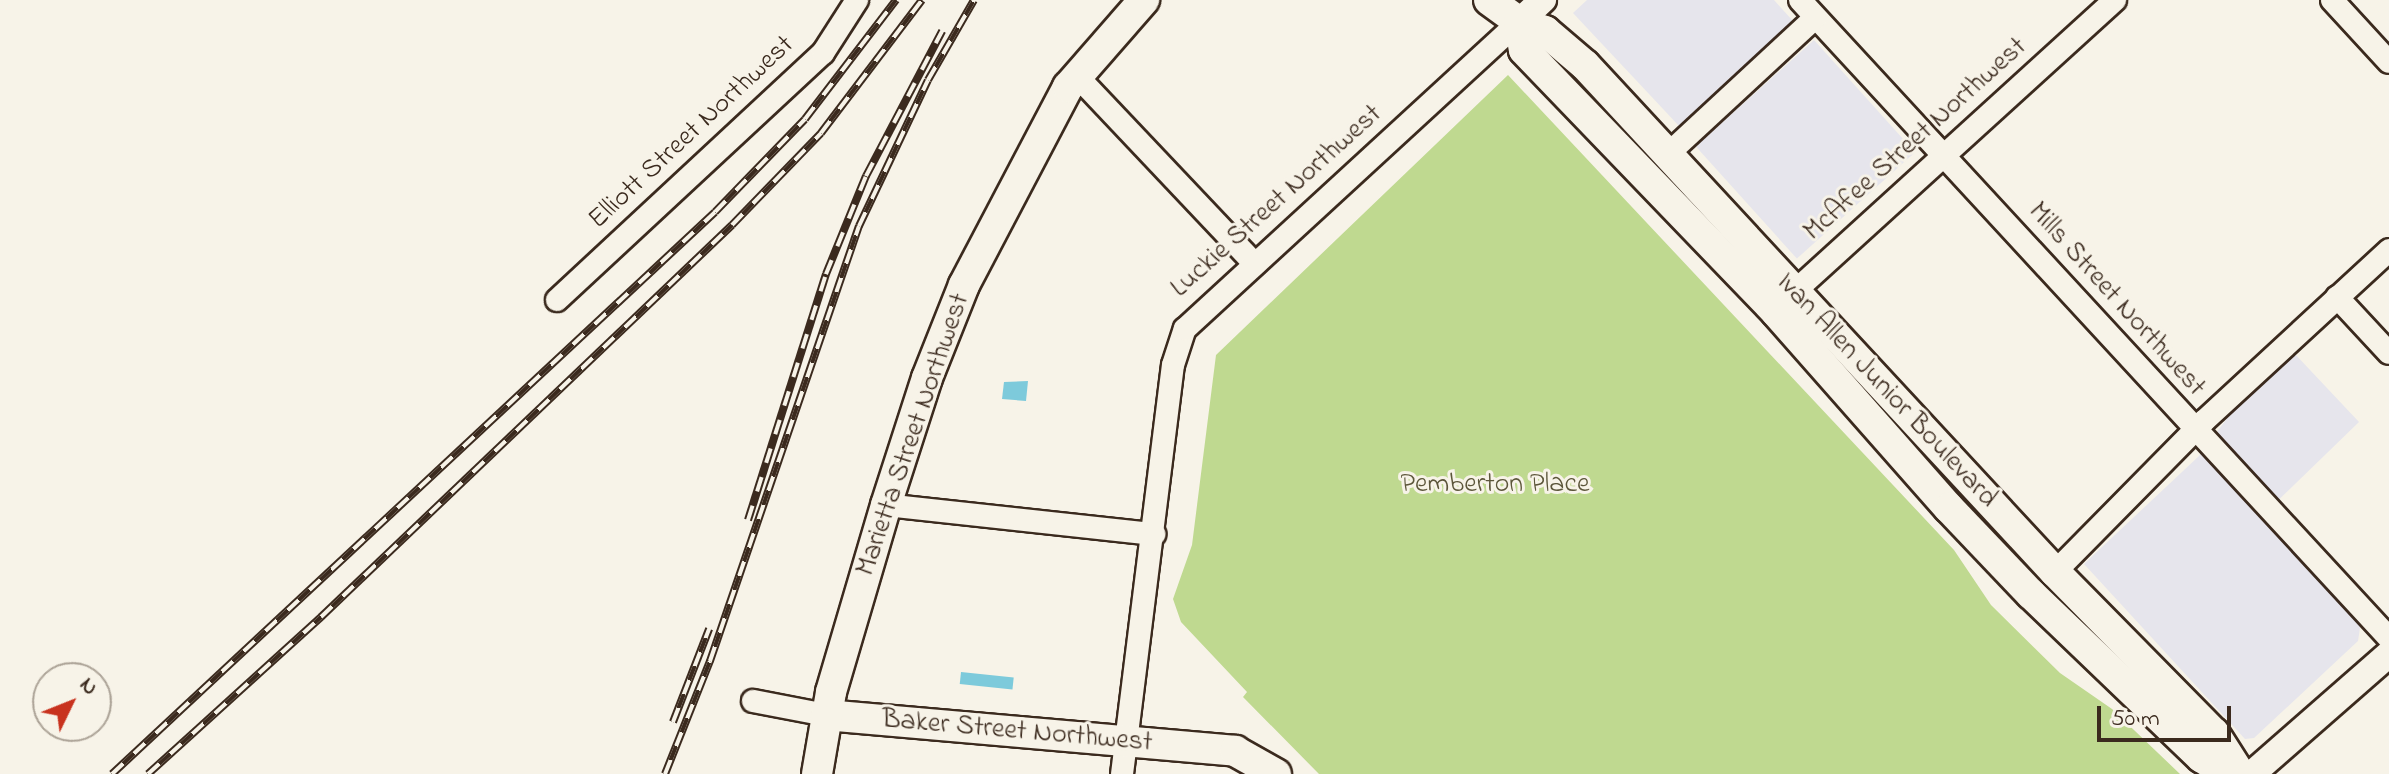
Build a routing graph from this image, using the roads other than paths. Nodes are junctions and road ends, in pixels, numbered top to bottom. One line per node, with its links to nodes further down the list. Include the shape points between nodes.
1 (857, 0): 18 (street, Elliott Street Northwest, via 823,53)
2 (1144, 0): 11 (main road, Marietta Street Northwest)
3 (1489, 0): 9 (main road, Ivan Allen Junior Boulevard)
4 (1543, 0): 9 (street, Luckie Street Northwest)
5 (1800, 0): 8 (street, Mills Street Northwest)
6 (2115, 0): 13 (street, McAfee Street Northwest)
7 (2332, 0): 10 (street)
8 (1815, 18): 12 (street); 13 (street, Mills Street Northwest)
9 (1519, 22): 12 (main road, Ivan Allen Junior Boulevard, via 1560,42); 15 (street, Luckie Street Northwest); 32 (main road, Ivan Allen Junior Boulevard, via 1524,50 1776,312 1949,508 2201,757)
10 (2389, 62)
11 (1077, 76): 15 (street); 21 (main road, Marietta Street Northwest, via 1042,131 964,285)
12 (1668, 154): 16 (main road, Ivan Allen Junior Boulevard)
13 (1942, 155): 16 (street, McAfee Street Northwest); 20 (street, Mills Street Northwest)
14 (2389, 250): 17 (street)
15 (1255, 264): 22 (street, Luckie Street Northwest, via 1196,314 1177,347)
16 (1794, 292): 23 (main road, Ivan Allen Junior Boulevard)
17 (2337, 297): 19 (street); 20 (street)
18 (557, 300)
19 (2389, 353)
20 (2195, 431): 23 (street); 24 (street, Mills Street Northwest)
21 (886, 505): 22 (street); 27 (main road, Marietta Street Northwest)
22 (1154, 534): 28 (street, Luckie Street Northwest)
23 (2055, 572): 33 (main road, Ivan Allen Junior Boulevard, via 2214,733)
24 (2389, 638)
25 (2389, 654): 34 (street)
26 (753, 701): 27 (street, Baker Street Northwest)
27 (826, 715): 28 (main road, Baker Street Northwest); 29 (main road, Marietta Street Northwest)
28 (1124, 743): 30 (street, Luckie Street Northwest); 31 (main road, Baker Street Northwest, via 1235,751)
29 (817, 774)
30 (1122, 774)
31 (1276, 774)
32 (2227, 774)
33 (2240, 774)
34 (2252, 774)

